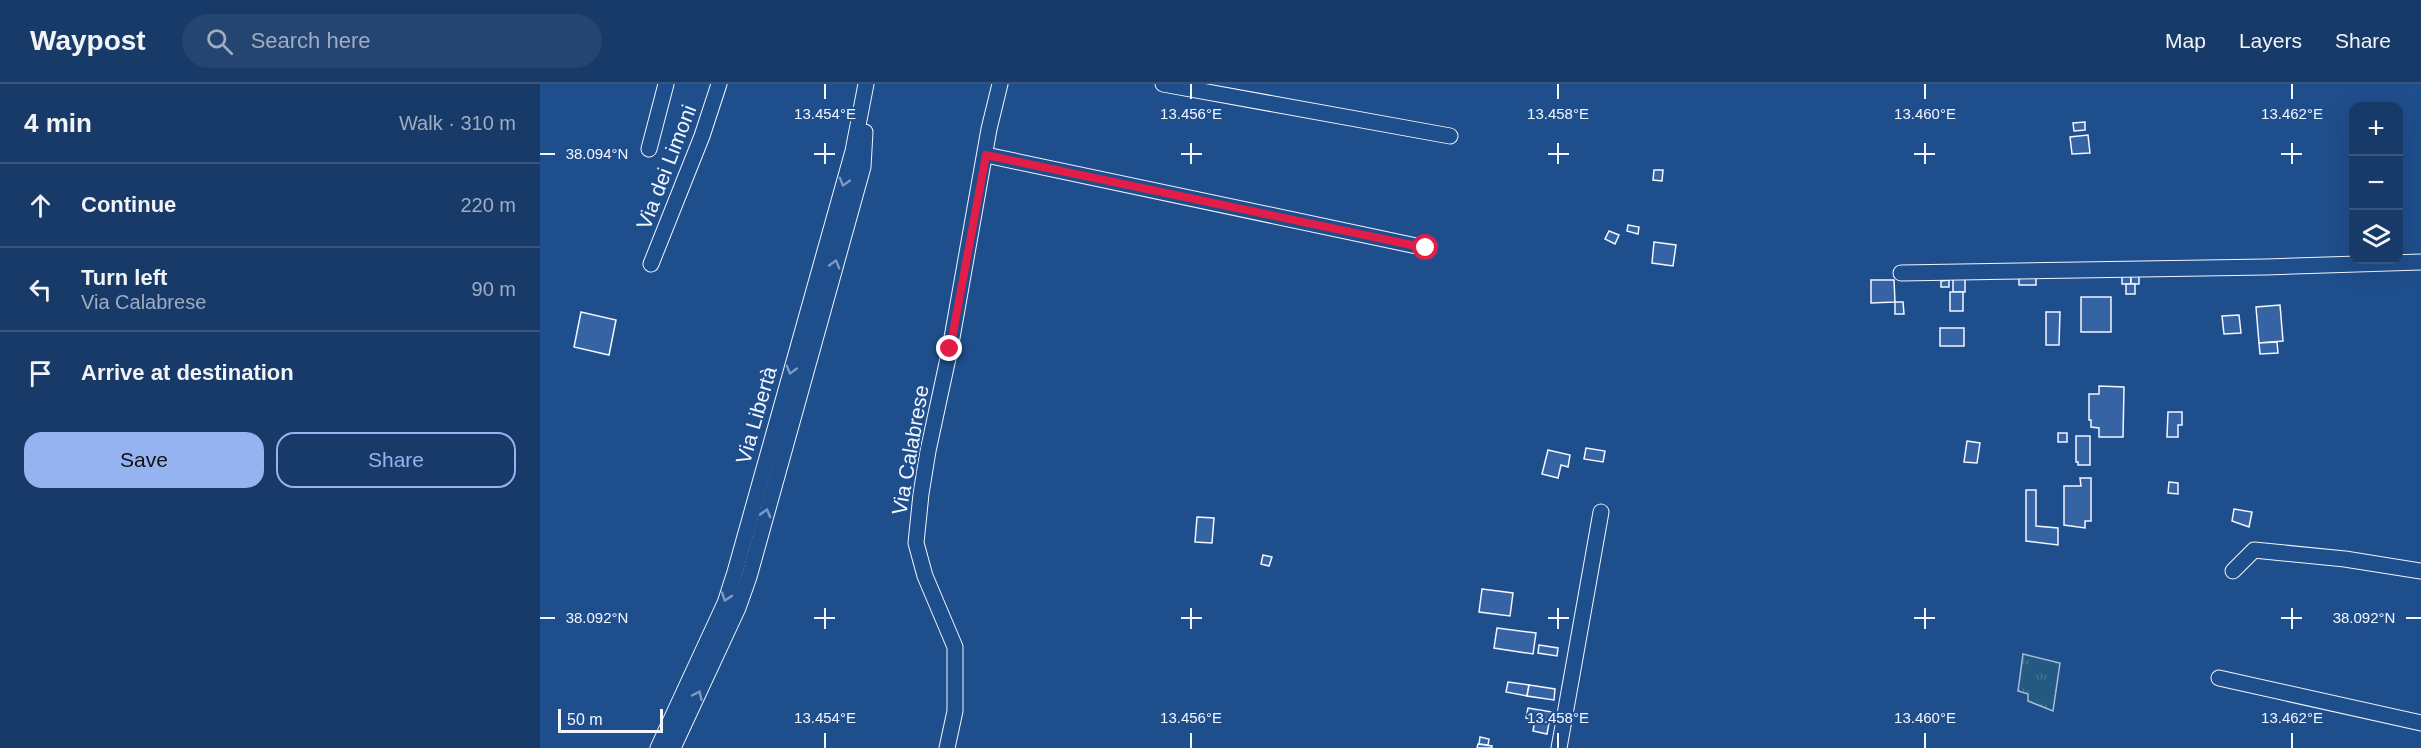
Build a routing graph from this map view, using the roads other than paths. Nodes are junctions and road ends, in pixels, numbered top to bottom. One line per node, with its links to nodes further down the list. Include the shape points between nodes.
1 (666, 84): 7 (street)
2 (719, 84): 11 (street, Via dei Limoni)
3 (867, 84): 16 (street, Via Libertà, via 863,167 821,288)
4 (1000, 84): 8 (street, Via Calabrese)
5 (1163, 84): 6 (street)
6 (1450, 136)
7 (649, 149)
8 (986, 155): 9 (street); 21 (street, Via Calabrese, via 928,451 916,543 925,576 955,647 955,711)
9 (1426, 248)
10 (2421, 262): 12 (street)
11 (651, 264)
12 (1901, 273)
13 (1601, 512): 22 (street)
14 (2233, 571): 15 (street, via 2254,550)
15 (2421, 571)
16 (742, 575): 19 (street, Via Libertà, one-way to 19, via 725,603); 20 (street, Via Libertà, one-way to 16, via 738,608)
17 (2219, 678): 18 (street)
18 (2421, 723)
19 (658, 748)
20 (674, 748)
21 (947, 748)
22 (1559, 748)

